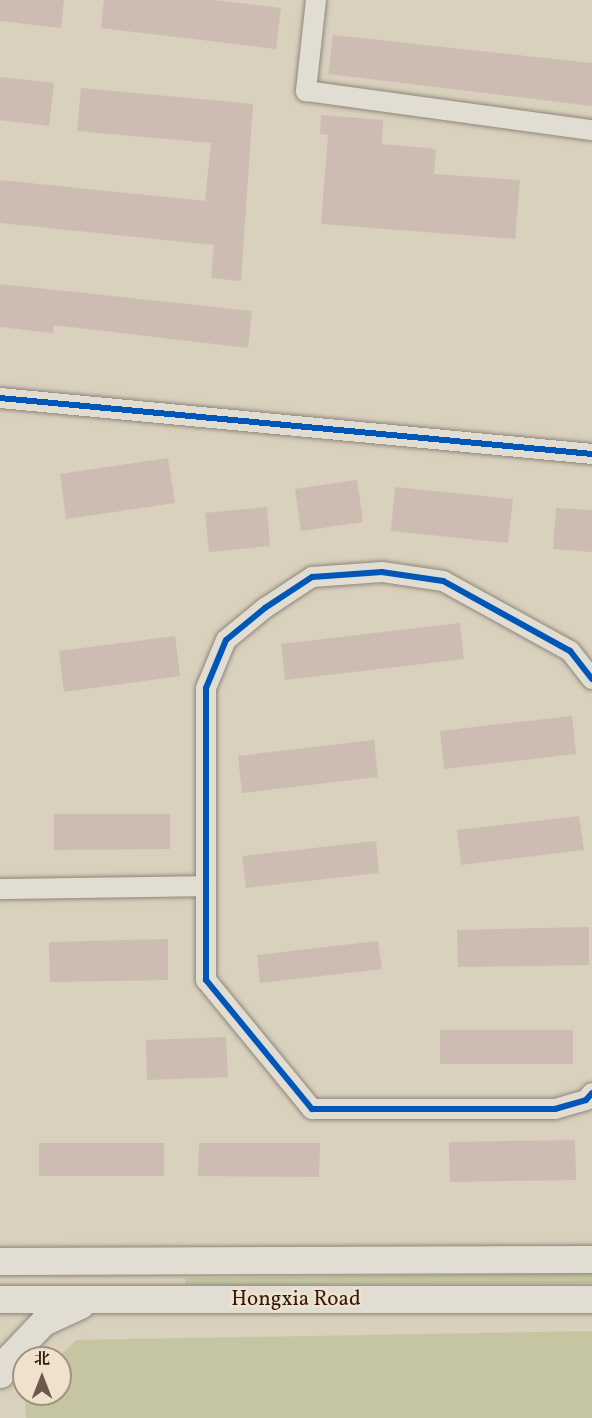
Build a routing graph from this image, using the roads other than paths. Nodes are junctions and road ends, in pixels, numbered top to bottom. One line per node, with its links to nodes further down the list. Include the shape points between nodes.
1 (316, 0): 2 (street, via 306,92)
2 (592, 130)
3 (0, 398): 4 (street)
4 (592, 454)
5 (592, 679): 6 (street, via 570,651 443,581 382,572 312,577 226,640 206,688)
6 (206, 886): 7 (street); 8 (street, via 206,980 312,1109 555,1109 586,1100)
7 (0, 889)
8 (592, 1093)
9 (592, 1258): 10 (street, Hongxia Road)
10 (0, 1261)
11 (0, 1299): 13 (street, Hongxia Road)
12 (592, 1299): 13 (street, Hongxia Road)
13 (93, 1301): 14 (street, via 43,1322 24,1340)
14 (0, 1374)

